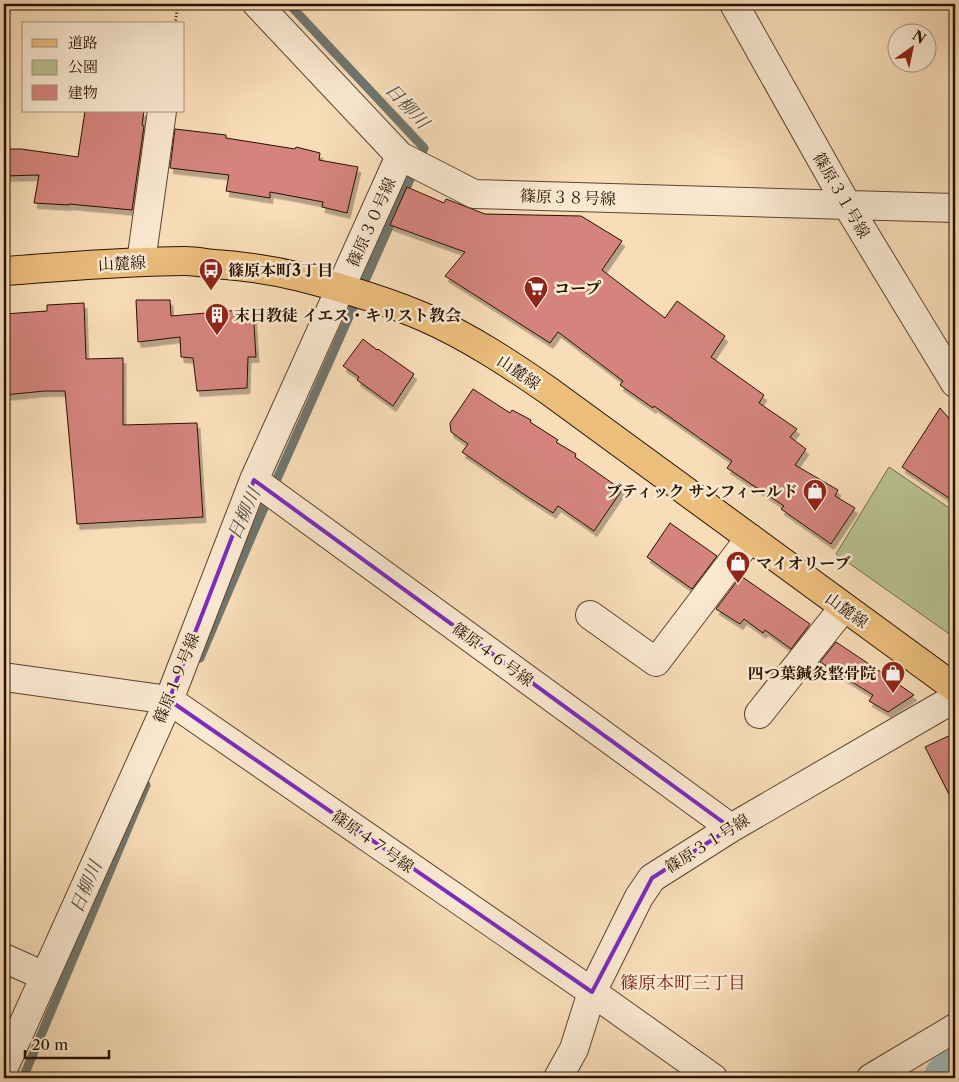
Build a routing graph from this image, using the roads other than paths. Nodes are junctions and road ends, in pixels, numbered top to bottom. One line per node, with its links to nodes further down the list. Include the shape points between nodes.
1 (257, 4): 4 (street, 篠原３８号線)
2 (734, 4): 5 (street, 篠原３１号線)
3 (162, 112): 7 (street)
4 (401, 157): 5 (street, 篠原３８号線, via 474,194); 9 (street, 篠原３０号線)
5 (847, 205): 6 (street, 篠原３８号線); 10 (street, 篠原３１号線)
6 (955, 208)
7 (141, 262): 8 (main road, 山麓線); 9 (main road, 山麓線, via 186,261 252,267)
8 (4, 271)
9 (341, 287): 11 (street, 篠原１９号線); 12 (main road, 山麓線, via 426,318 494,355 549,391)
10 (955, 383)
11 (255, 481): 18 (street, 篠原１９号線); 20 (street, 篠原４６号線)
12 (750, 538): 13 (main road, 山麓線); 14 (street, via 656,662)
13 (844, 607): 16 (main road, 山麓線); 19 (street)
14 (590, 615)
15 (4, 677): 18 (street, 篠原４７号線)
16 (955, 688)
17 (955, 698): 20 (street, 篠原３１号線)
18 (170, 700): 22 (street, 篠原１９号線); 23 (street, 篠原４７号線)
19 (759, 714)
20 (731, 828): 23 (street, 篠原３１号線, via 652,878 638,897)
21 (4, 958): 22 (street)
22 (44, 976): 25 (street, 篠原１９号線)
23 (592, 992): 26 (street, 篠原３１号線, via 574,1049); 27 (street, 篠原４７号線)
24 (955, 1028): 28 (street)
25 (4, 1067)
26 (558, 1078)
27 (713, 1078)
28 (871, 1078)

